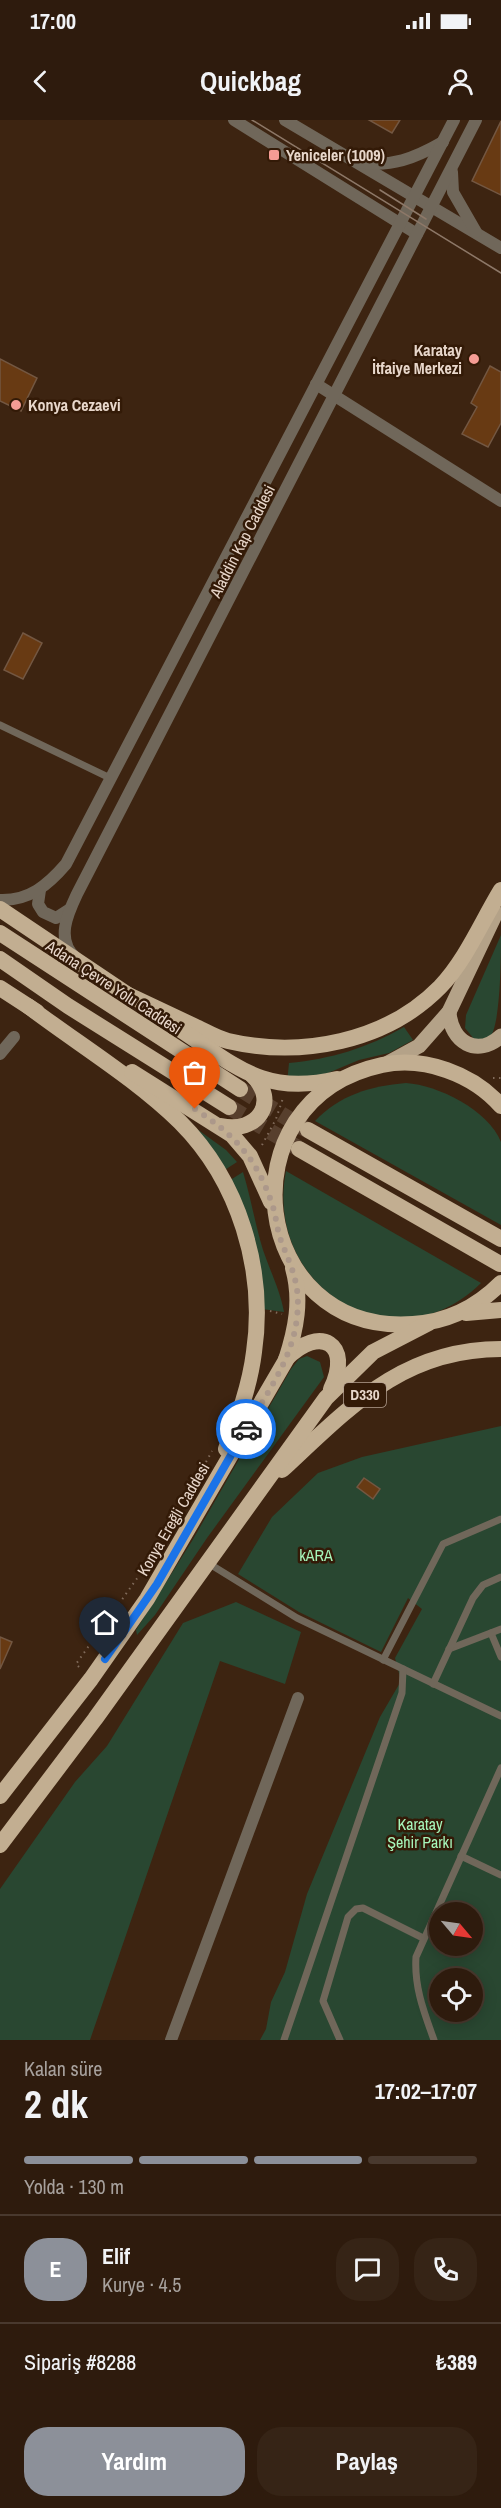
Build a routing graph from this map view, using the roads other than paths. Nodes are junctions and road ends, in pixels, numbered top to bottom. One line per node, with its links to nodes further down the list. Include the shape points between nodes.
1 (234, 120): 10 (street)
2 (285, 120): 6 (street)
3 (454, 120): 5 (street, Aladdin Kap Caddesi)
4 (476, 120): 7 (street, Aladdin Kap Caddesi)
5 (443, 142): 6 (street, via 410,160 390,164); 8 (street, Aladdin Kap Caddesi)
6 (348, 160): 8 (street)
7 (454, 165): 9 (street, Aladdin Kap Caddesi); 12 (street, via 453,192)
8 (413, 198): 9 (street); 10 (street, Aladdin Kap Caddesi)
9 (431, 208): 11 (street, Aladdin Kap Caddesi); 12 (street)
10 (399, 223): 11 (street); 14 (street, Aladdin Kap Caddesi)
11 (417, 234): 15 (street, Aladdin Kap Caddesi)
12 (479, 236): 13 (street)
13 (501, 248)
14 (316, 384): 15 (street); 18 (street, Aladdin Kap Caddesi)
15 (333, 394): 16 (street); 24 (street, Aladdin Kap Caddesi)
16 (501, 501)
17 (0, 725): 18 (lane)
18 (110, 778): 19 (street, Aladdin Kap Caddesi, via 66,864)
19 (39, 890): 21 (street, via 22,898); 24 (street, via 38,904 50,916 56,918)
20 (501, 890): 29 (highway, via 440,987 397,1019 351,1039 309,1047 273,1048 225,1041)
21 (0, 900)
22 (501, 902): 31 (main road)
23 (0, 909): 27 (highway)
24 (70, 909): 27 (street, Aladdin Kap Caddesi, via 64,924 70,953)
25 (0, 933): 38 (highway, Adana Çevre Yolu Caddesi)
26 (0, 959): 40 (highway)
27 (92, 972): 29 (highway)
28 (0, 988): 30 (highway)
29 (124, 993): 36 (highway)
30 (28, 1006): 41 (highway); 55 (highway, via 181,1124 220,1176 244,1228 257,1289 254,1354 247,1387)
31 (450, 1012): 32 (main road, via 450,1027 459,1040 480,1046 492,1044); 35 (main road, via 418,1046)
32 (501, 1036)
33 (14, 1037): 34 (street)
34 (0, 1054)
35 (385, 1064): 37 (highway); 39 (highway, via 418,1064 458,1074)
36 (249, 1073): 37 (highway, via 285,1085); 41 (highway, via 263,1088 264,1107 250,1125)
37 (346, 1077): 44 (highway, via 314,1100 289,1131 276,1168)
38 (240, 1089)
39 (501, 1106)
40 (229, 1107)
41 (220, 1126): 44 (highway, via 250,1156)
42 (308, 1130): 45 (highway)
43 (299, 1149): 47 (highway)
44 (274, 1208): 46 (highway, via 280,1237)
45 (501, 1239)
46 (292, 1264): 51 (highway, via 312,1288 347,1312 397,1326); 53 (highway, Konya Ereğli Caddesi, via 297,1282 297,1318)
47 (500, 1264)
48 (501, 1283): 50 (highway)
49 (501, 1310): 50 (highway)
50 (456, 1315): 51 (highway)
51 (429, 1323): 54 (highway, via 373,1352)
52 (501, 1349): 56 (highway, D330, via 420,1365 384,1381)
53 (286, 1360): 54 (highway, via 309,1341 320,1341 336,1350 338,1372); 55 (highway, Konya Ereğli Caddesi)
54 (326, 1398): 56 (highway)
55 (211, 1491): 70 (highway, Konya Ereğli Caddesi, via 147,1599 91,1679)
56 (257, 1492): 58 (highway, D330)
57 (501, 1519): 64 (lane, via 443,1544)
58 (206, 1562): 64 (lane, via 297,1618); 71 (highway, D330)
59 (501, 1577): 62 (lane, via 483,1585 473,1598)
60 (501, 1629): 61 (lane)
61 (491, 1633): 62 (lane); 63 (lane)
62 (449, 1649): 66 (lane)
63 (501, 1657)
64 (383, 1660): 65 (lane)
65 (403, 1669): 66 (lane); 76 (lane, via 402,1693)
66 (433, 1684): 68 (lane)
67 (298, 1698): 75 (street)
68 (501, 1716)
69 (501, 1768): 72 (lane)
70 (1, 1793)
71 (0, 1845)
72 (461, 1856): 73 (lane); 74 (lane)
73 (501, 1875)
74 (423, 1938): 77 (lane, via 363,1908 348,1917 323,2001); 78 (lane, via 414,1977)
75 (171, 2040)
76 (285, 2040)
77 (340, 2040)
78 (434, 2040)

